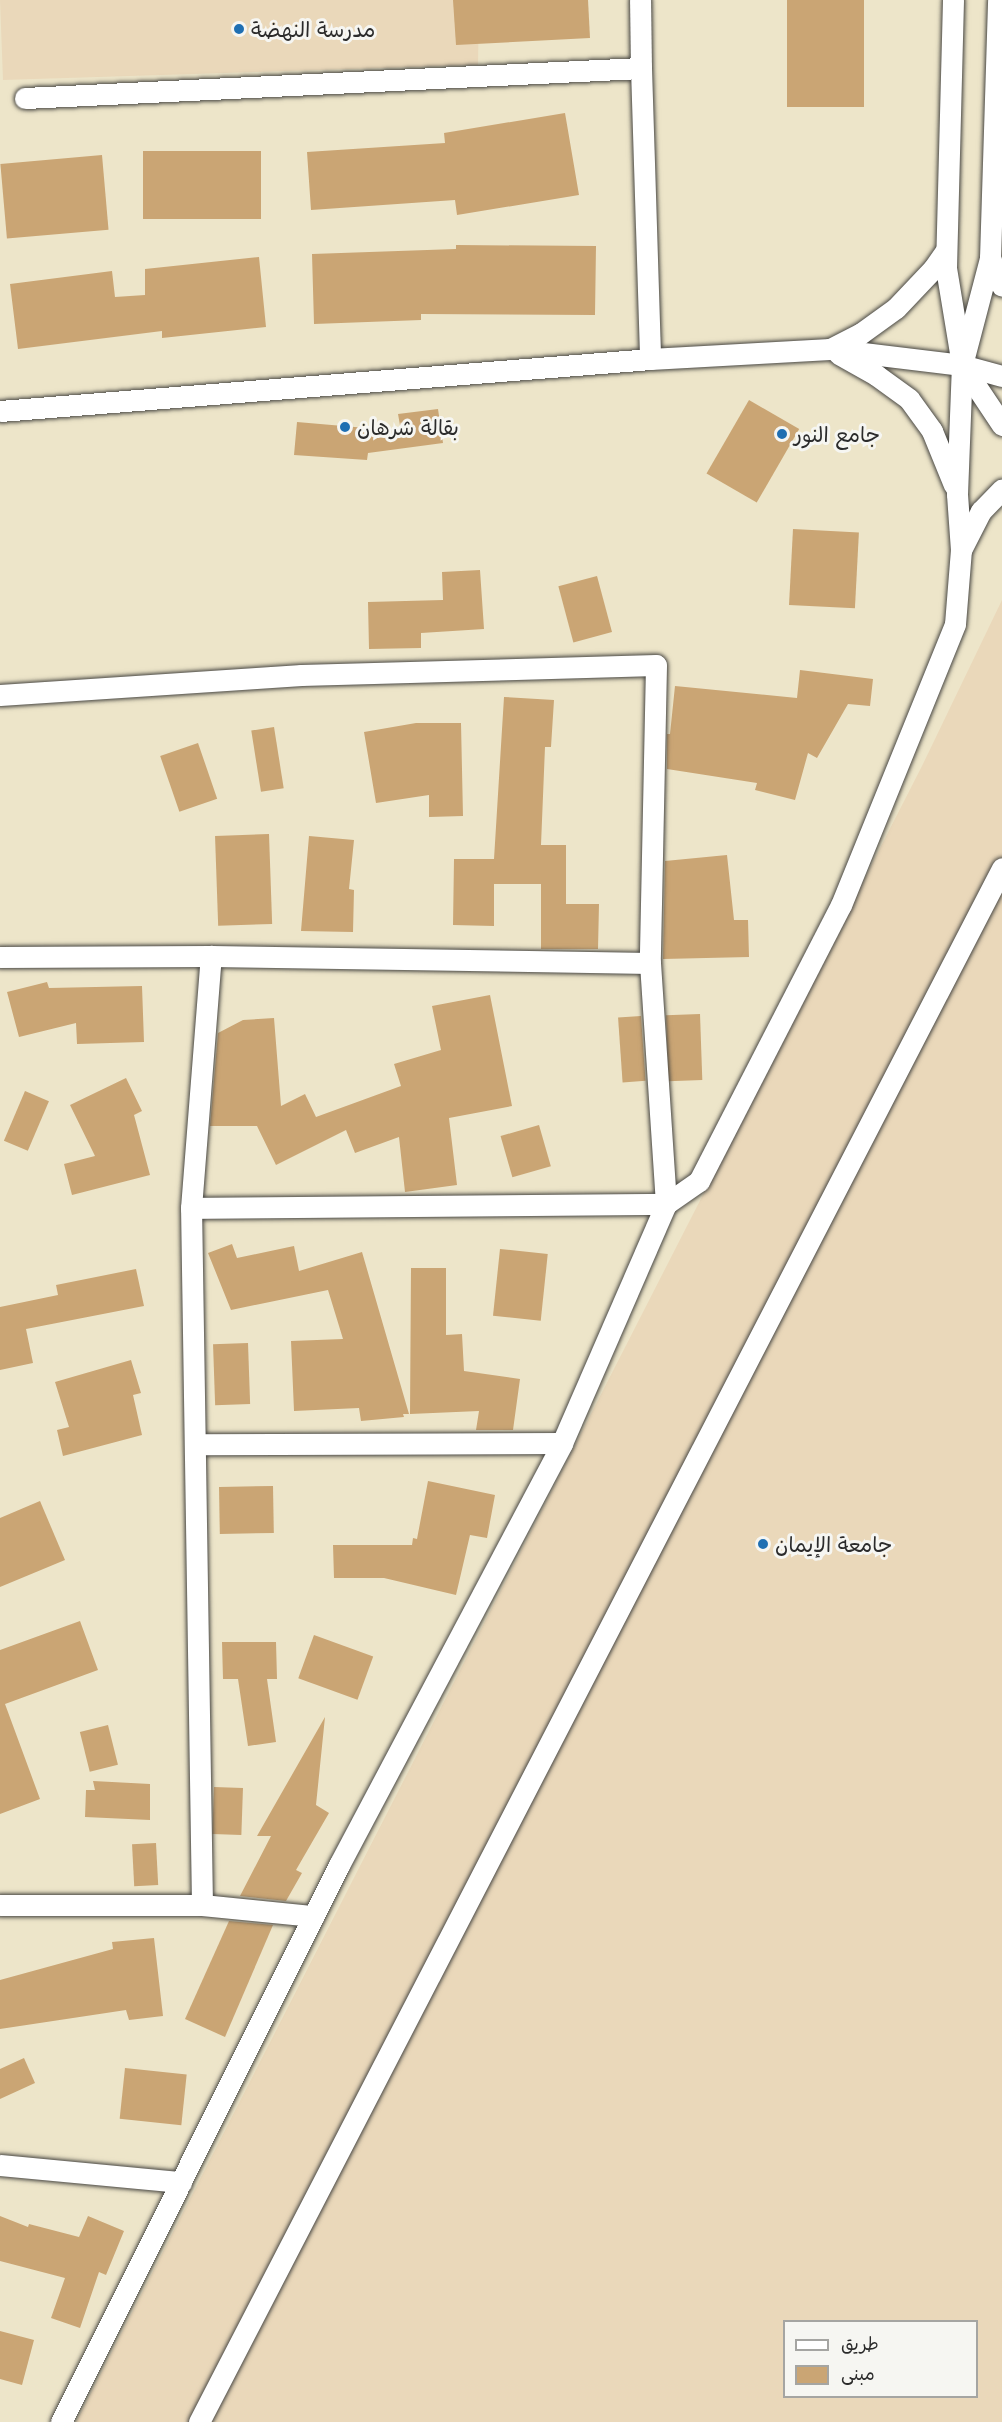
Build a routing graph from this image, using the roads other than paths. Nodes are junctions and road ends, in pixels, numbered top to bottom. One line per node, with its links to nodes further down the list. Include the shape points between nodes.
1 (640, 0): 4 (street)
2 (953, 0): 6 (street)
3 (998, 0): 7 (street, via 990,258)
4 (641, 68): 5 (street); 9 (street)
5 (25, 98)
6 (946, 260): 7 (street, via 957,281); 8 (street, via 896,308); 10 (street)
7 (993, 282): 10 (street)
8 (830, 350): 9 (street); 10 (street); 15 (street, via 876,375 909,399 932,431)
9 (650, 360): 12 (street)
10 (963, 365): 11 (street); 13 (street); 15 (street)
11 (1002, 375)
12 (0, 411)
13 (1002, 425)
14 (1002, 489): 16 (street, via 981,511)
15 (957, 494): 16 (street)
16 (961, 550): 22 (street, via 955,624 841,905 699,1181)
17 (0, 695): 21 (street, via 300,675 656,665)
18 (1002, 868): 32 (street)
19 (211, 956): 20 (street); 21 (street); 23 (street)
20 (0, 957)
21 (650, 963): 22 (street)
22 (666, 1204): 23 (street); 24 (street)
23 (191, 1208): 25 (street)
24 (562, 1443): 25 (street); 28 (street)
25 (195, 1444): 27 (street)
26 (0, 1905): 27 (street)
27 (202, 1905): 28 (street)
28 (313, 1916): 30 (street)
29 (0, 2165): 30 (street)
30 (181, 2182): 31 (street)
31 (61, 2422)
32 (199, 2422)

